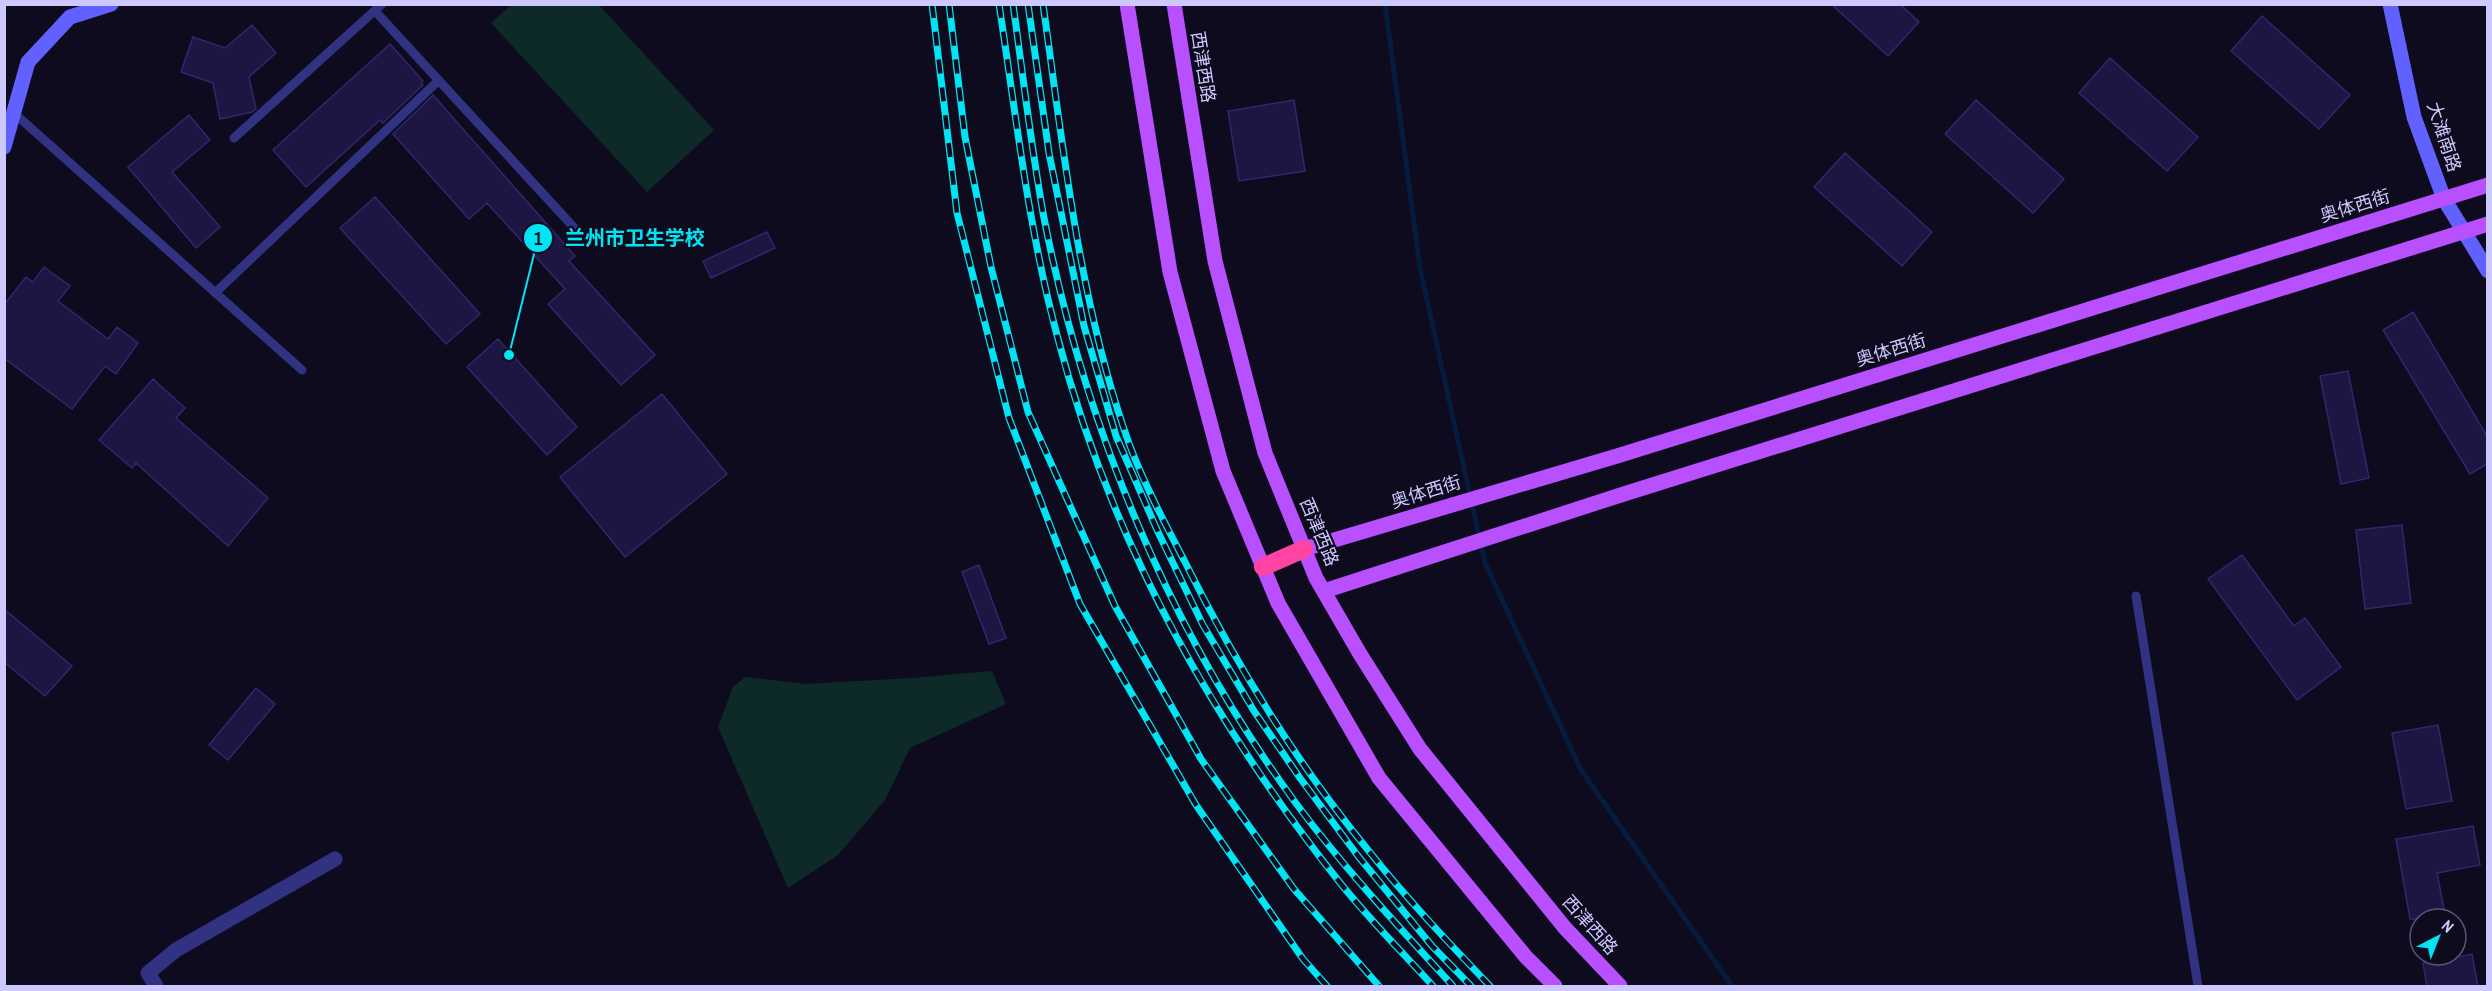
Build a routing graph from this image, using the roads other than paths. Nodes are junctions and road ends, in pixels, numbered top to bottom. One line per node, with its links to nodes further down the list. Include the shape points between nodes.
1 (111, 4): 7 (street, via 70,17 28,62)
2 (1127, 4): 19 (main road, via 1170,272 1223,471)
3 (1174, 4): 18 (main road, 西津西路, via 1215,261 1265,453)
4 (2391, 4): 11 (street, 大滩南路, via 2414,117)
5 (379, 8): 6 (lane); 8 (lane)
6 (439, 80): 14 (lane); 16 (lane)
7 (14, 113): 9 (street); 16 (lane)
8 (234, 138)
9 (4, 147)
10 (2487, 185): 11 (main road, 奥体西街)
11 (2444, 199): 13 (street, 大滩南路); 18 (main road, 奥体西街)
12 (2487, 225): 13 (main road)
13 (2464, 232): 15 (street, 大滩南路); 20 (main road)
14 (579, 233)
15 (2487, 271)
16 (215, 293): 17 (lane)
17 (302, 370)
18 (1304, 549): 19 (highway); 20 (main road, 西津西路)
19 (1263, 567): 24 (main road, via 1278,603 1379,778)
20 (1324, 591): 25 (main road, 西津西路, via 1420,749 1565,928)
21 (2136, 596): 26 (lane)
22 (335, 859): 23 (street, via 176,950 148,973)
23 (156, 987)
24 (1555, 987)
25 (1620, 987)
26 (2198, 987)

